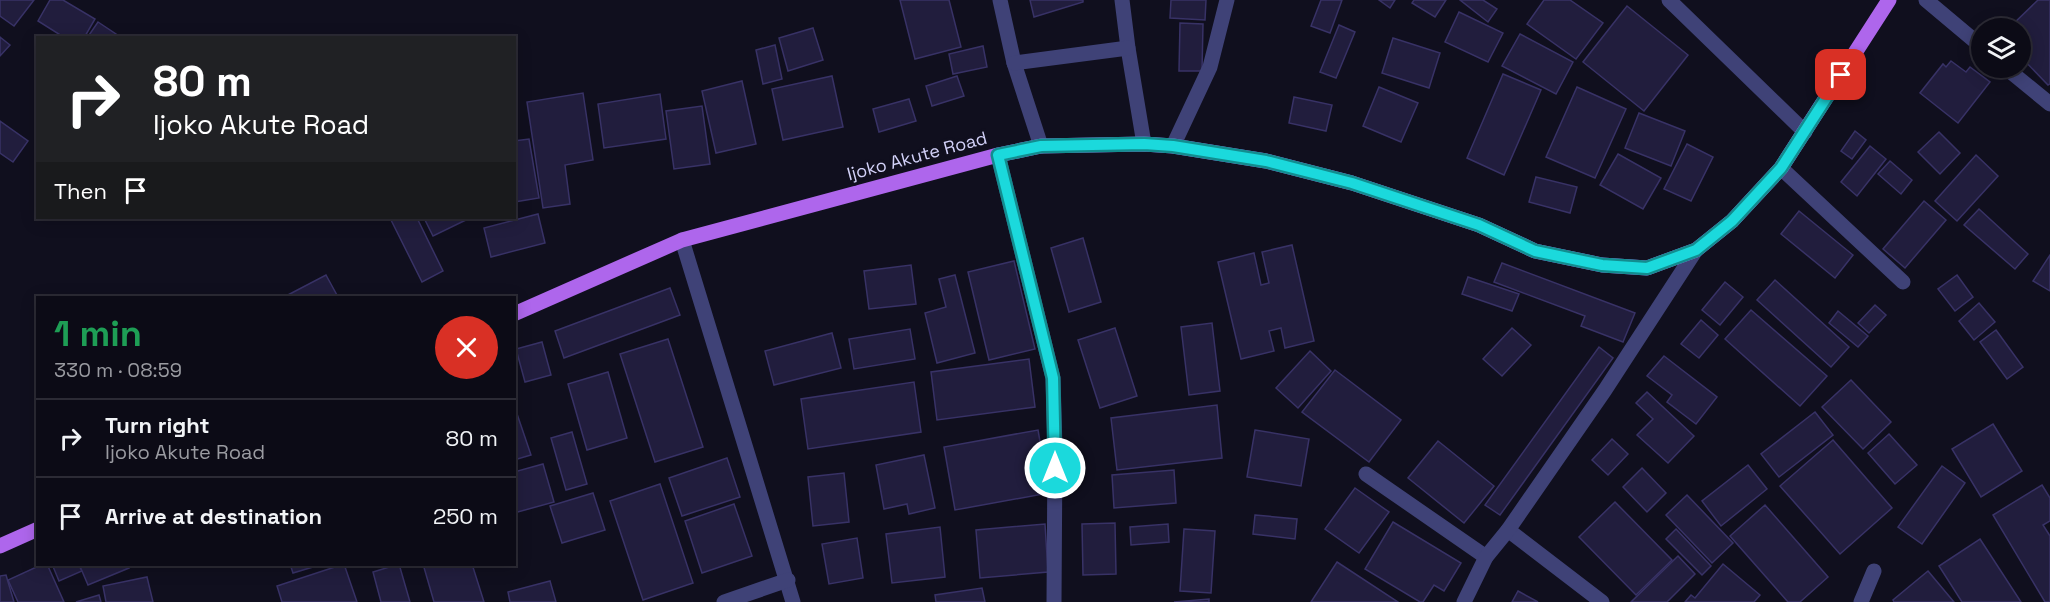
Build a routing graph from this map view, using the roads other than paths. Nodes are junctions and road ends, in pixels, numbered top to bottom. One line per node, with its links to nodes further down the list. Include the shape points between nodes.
1 (1000, 0): 9 (street)
2 (1122, 0): 8 (street)
3 (1227, 0): 15 (street, via 1210,67)
4 (1669, 0): 12 (street)
5 (1889, 0): 12 (main road, Ijoko Akute Road)
6 (1926, 0): 7 (street)
7 (1971, 37)
8 (1128, 48): 9 (street); 13 (street)
9 (1014, 63): 14 (street)
10 (2018, 78): 11 (street)
11 (2050, 104)
12 (1804, 132): 17 (main road, Ijoko Akute Road)
13 (1144, 144): 14 (main road, Ijoko Akute Road); 15 (main road, Ijoko Akute Road)
14 (1041, 146): 16 (main road, Ijoko Akute Road)
15 (1173, 146): 19 (main road, Ijoko Akute Road, via 1266,161 1352,183 1479,225 1535,251 1602,265 1647,268)
16 (998, 155): 18 (main road, Ijoko Akute Road); 31 (street, via 1053,378)
17 (1781, 168): 19 (main road, Ijoko Akute Road, via 1732,221); 20 (street)
18 (682, 240): 21 (main road, Ijoko Akute Road); 28 (street)
19 (1696, 250): 24 (street)
20 (1903, 282)
21 (516, 313)
22 (1366, 474): 26 (street)
23 (36, 530): 25 (main road)
24 (1508, 530): 26 (street); 33 (street)
25 (0, 546)
26 (1486, 557): 32 (street)
27 (1874, 572): 34 (street)
28 (788, 580): 29 (street); 30 (street)
29 (724, 602)
30 (793, 602)
31 (1054, 602)
32 (1464, 602)
33 (1602, 602)
34 (1861, 602)

